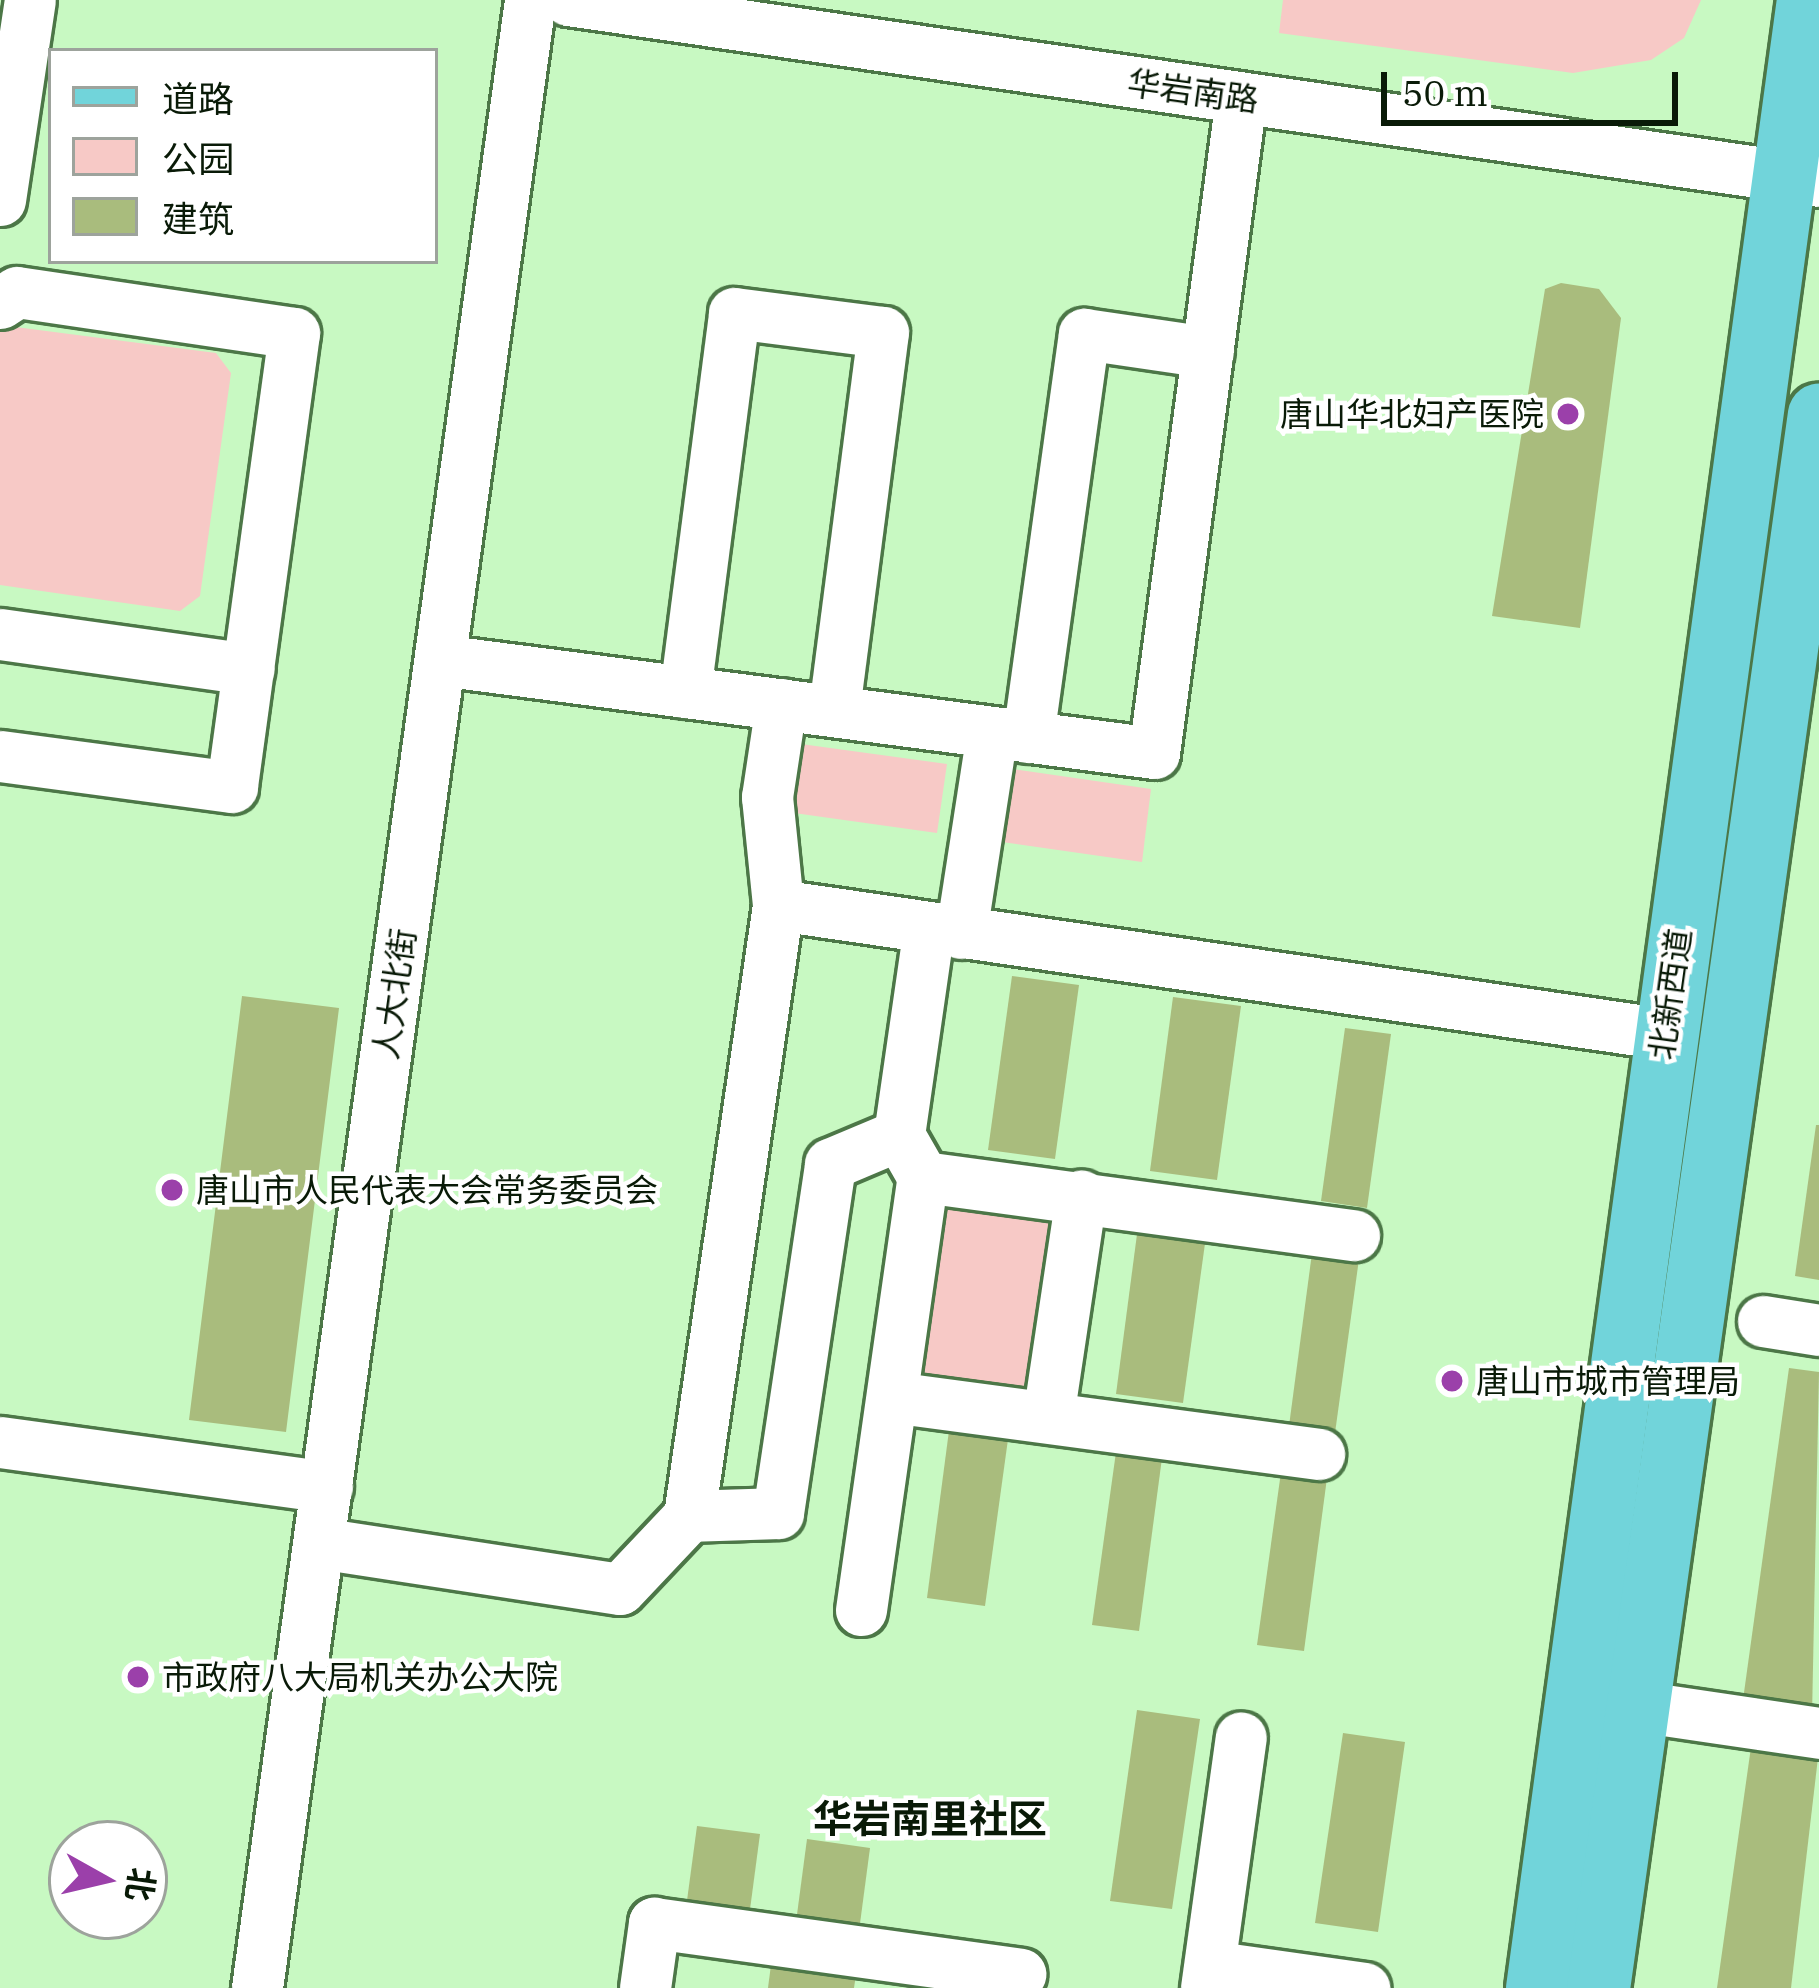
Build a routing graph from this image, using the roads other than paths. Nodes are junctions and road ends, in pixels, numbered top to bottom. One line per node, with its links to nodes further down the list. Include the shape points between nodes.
1 (30, 0): 7 (street)
2 (530, 0): 12 (street, 人大北街)
3 (568, 0): 5 (street, 华岩南路)
4 (1808, 0): 6 (main road, 北新西道)
5 (1240, 98): 6 (street, 华岩南路); 9 (street)
6 (1801, 178): 21 (main road, 北新西道)
7 (0, 200)
8 (0, 303): 13 (street, via 17,292 294,333)
9 (1208, 352): 17 (street, via 1084,334); 17 (street, via 1154,753)
10 (1819, 414): 35 (main road, 北新西道)
11 (0, 634): 13 (street)
12 (440, 659): 14 (street); 31 (street, 人大北街)
13 (249, 669): 18 (street, via 232,787)
14 (685, 692): 15 (street); 16 (street, via 734,313 883,332)
15 (781, 704): 16 (street); 19 (street, via 767,796)
16 (834, 711): 17 (street)
17 (1010, 735): 20 (street)
18 (0, 756)
19 (778, 905): 20 (street); 32 (street)
20 (945, 931): 21 (street); 22 (street)
21 (1665, 1034): 43 (main road, 北新西道)
22 (911, 1156): 23 (street); 27 (street); 32 (street, via 830,1164 778,1513)
23 (1081, 1195): 24 (street); 28 (street)
24 (1354, 1235)
25 (1763, 1321): 26 (street)
26 (1819, 1330)
27 (892, 1397): 28 (street); 34 (street)
28 (1048, 1418): 30 (street)
29 (0, 1442): 31 (street)
30 (1319, 1454)
31 (327, 1487): 33 (street, 人大北街)
32 (689, 1516): 33 (street, via 620,1589)
33 (319, 1543): 40 (street, 人大北街)
34 (861, 1610)
35 (1637, 1706): 36 (street); 44 (main road, 北新西道)
36 (1819, 1733)
37 (1241, 1737): 39 (street)
38 (1020, 1974): 41 (street, via 654,1923)
39 (1208, 1977): 42 (street)
40 (257, 1988)
41 (645, 1988)
42 (1364, 1988)
43 (1537, 1988)
44 (1598, 1988)

